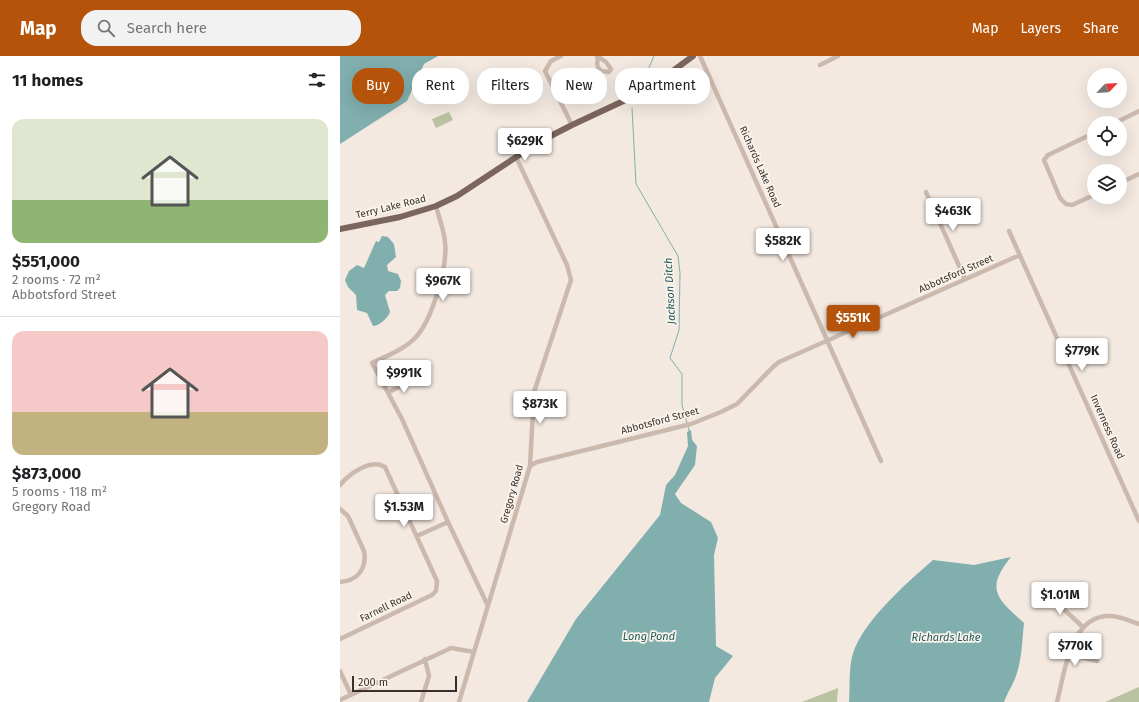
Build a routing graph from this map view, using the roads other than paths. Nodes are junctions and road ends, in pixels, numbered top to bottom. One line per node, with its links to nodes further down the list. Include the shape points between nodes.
1 (561, 56): 8 (street, via 551,60 545,71)
2 (693, 56): 8 (main road, Terry Lake Road, via 647,90)
3 (700, 56): 20 (street, Richards Lake Road)
4 (838, 56): 5 (street)
5 (820, 64)
6 (1139, 111): 7 (street)
7 (1127, 117)
8 (572, 125): 10 (main road, Terry Lake Road)
9 (1087, 136): 14 (street, via 1048,154 1044,160 1060,198 1066,204 1072,205)
10 (516, 158): 15 (main road, Terry Lake Road, via 467,190); 24 (street, Gregory Road, via 567,265 571,280 534,392)
11 (1139, 174): 12 (street)
12 (1127, 179)
13 (926, 192): 19 (street)
14 (1087, 198)
15 (436, 206): 16 (main road, Terry Lake Road, via 400,217); 22 (street, via 445,242 445,257 430,315 420,333 410,343 372,363)
16 (340, 229)
17 (1009, 231): 18 (street, Inverness Road)
18 (1020, 255): 19 (street, Abbotsford Street); 27 (street, Inverness Road)
19 (966, 279): 20 (street, Abbotsford Street)
20 (828, 342): 23 (street, Richards Lake Road); 24 (street, Abbotsford Street, via 779,362 737,404 721,412 691,424 537,462)
21 (411, 381): 22 (street)
22 (389, 392): 28 (street)
23 (881, 461)
24 (530, 466): 32 (street, Gregory Road)
25 (340, 485): 29 (street, via 357,471 371,464 381,465 388,471)
26 (340, 509): 30 (street, via 348,516 365,558 364,567 356,577)
27 (1139, 521)
28 (448, 522): 29 (street); 32 (street)
29 (417, 536): 35 (street, Farnell Road, via 437,581 437,588 432,595)
30 (340, 582)
31 (1047, 594): 34 (street)
32 (488, 606): 36 (street, Gregory Road)
33 (1139, 624): 34 (street, via 1107,616 1096,618)
34 (1082, 627): 37 (street, via 1074,640)
35 (340, 639)
36 (474, 652): 38 (street, via 451,648); 44 (street, Gregory Road)
37 (1070, 654): 39 (street); 45 (street)
38 (425, 659): 41 (street); 43 (street, via 429,676)
39 (1097, 661)
40 (340, 671): 41 (street)
41 (351, 695): 42 (street)
42 (340, 700)
43 (421, 702)
44 (460, 702)
45 (1057, 702)

